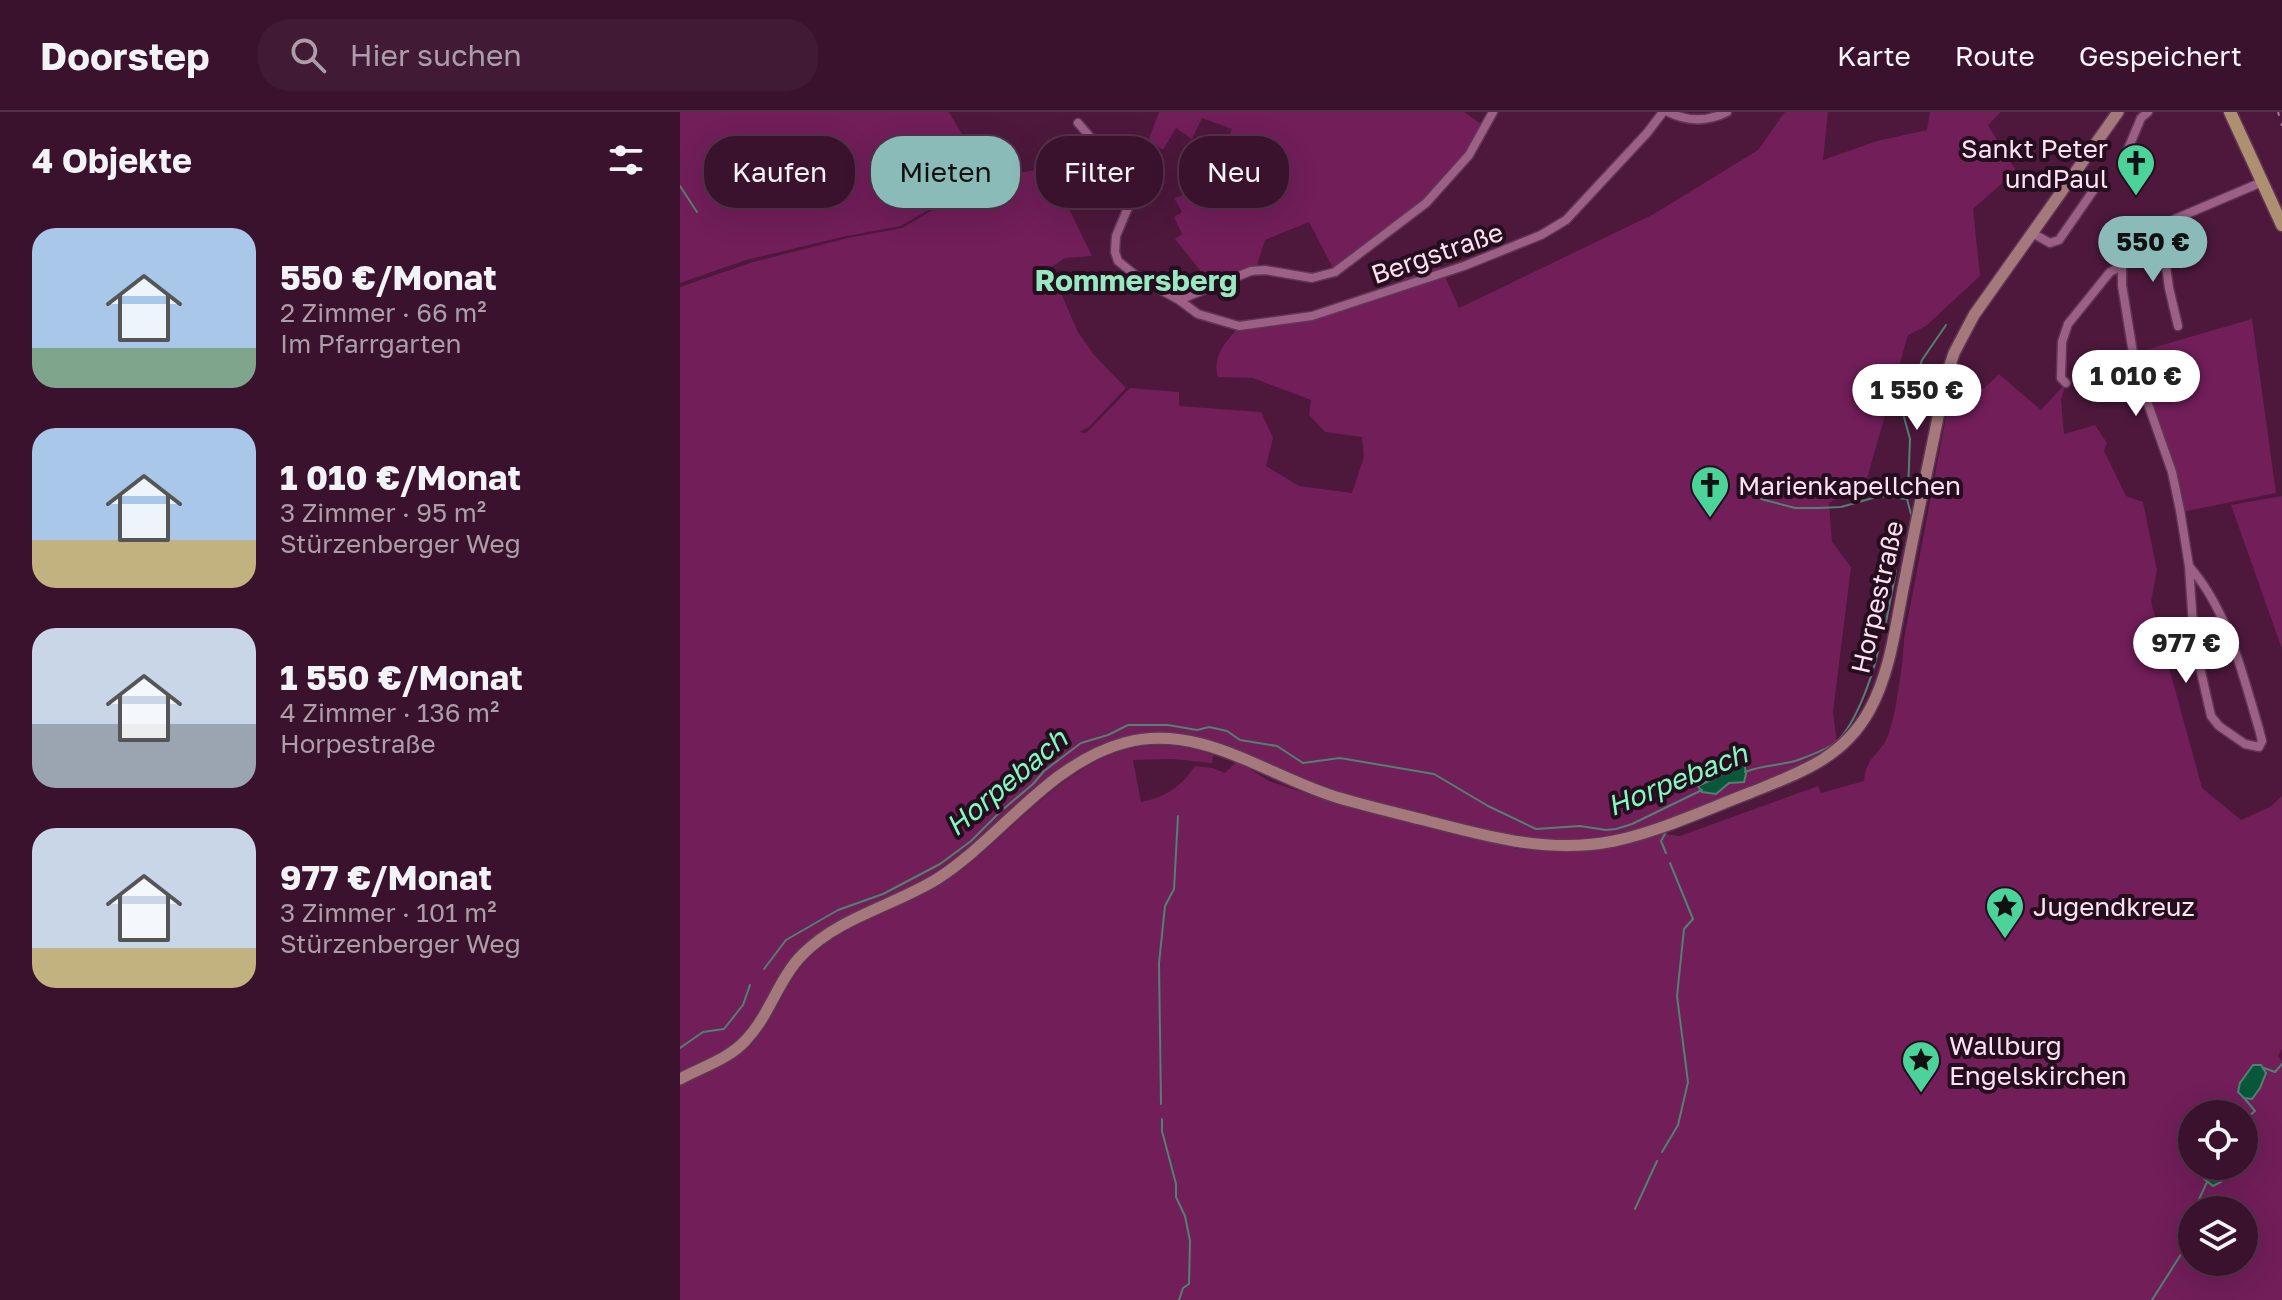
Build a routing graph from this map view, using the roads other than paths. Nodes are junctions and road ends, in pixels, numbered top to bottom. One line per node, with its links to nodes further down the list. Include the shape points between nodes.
1 (1493, 112): 15 (street, via 1469,155 1426,203 1335,272 1312,278 1251,271)
2 (1666, 112): 3 (street, via 1686,120); 15 (street, Bergstraße, via 1566,220 1499,253 1312,316 1239,326 1198,314)
3 (1727, 112)
4 (2118, 112): 9 (street, Horpestraße)
5 (2148, 112): 8 (street)
6 (2230, 112): 10 (main road)
7 (1078, 123): 15 (street, via 1096,152 1120,165 1127,180 1132,198 1116,236 1118,261)
8 (2128, 149)
9 (2077, 170): 13 (street, Horpestraße); 13 (street, via 2093,191 2059,240 2050,243)
10 (2262, 182): 11 (main road); 12 (street)
11 (2282, 225)
12 (2157, 230): 14 (street); 16 (street)
13 (2032, 233): 19 (street, Horpestraße, via 1964,332 1946,377 1878,692 1859,728 1823,761 1636,835 1555,846 1509,841 1344,800 1200,744 1177,739 1120,744 1058,778 938,878 820,939 788,973 747,1039)
14 (2122, 266): 17 (street, via 2110,272 2068,324 2061,358); 18 (street, via 2133,353 2172,472)
15 (1179, 300)
16 (2178, 326)
17 (2066, 383)
18 (2189, 566): 18 (street, via 2223,619 2259,729 2259,747 2245,744 2211,716 2194,641)
19 (680, 1079)

